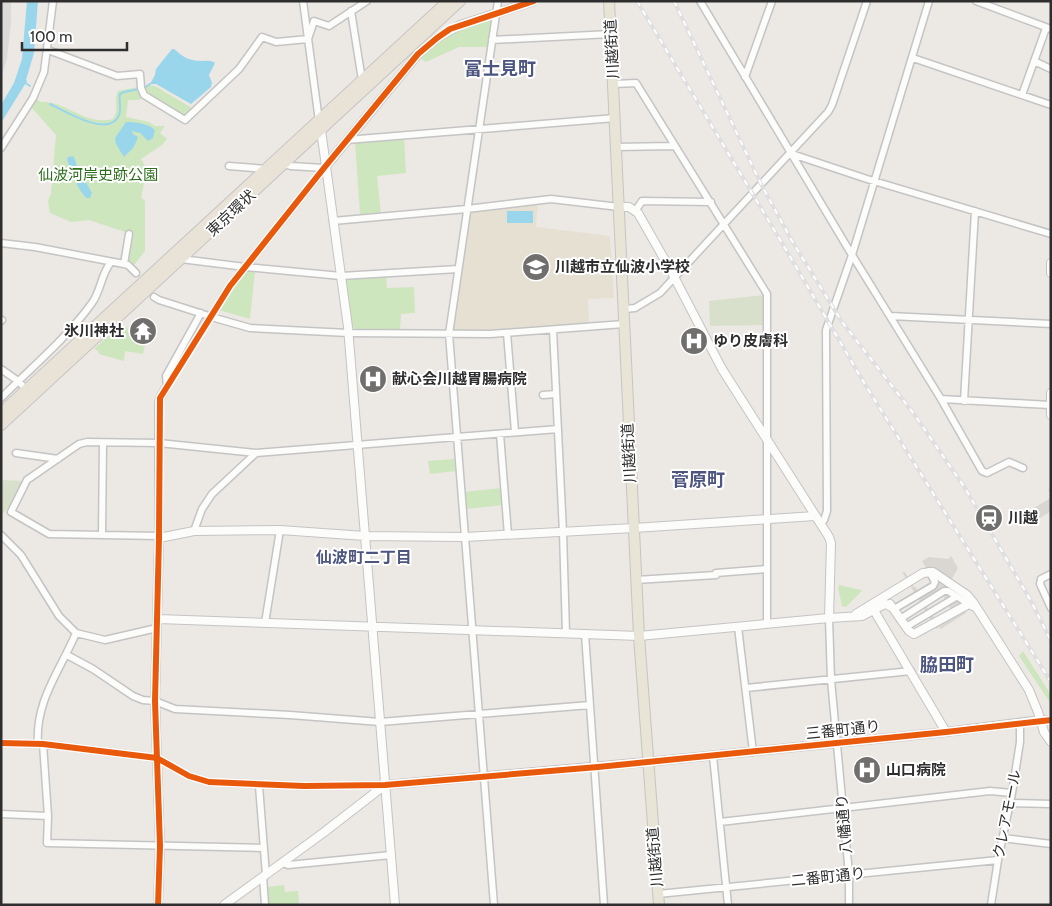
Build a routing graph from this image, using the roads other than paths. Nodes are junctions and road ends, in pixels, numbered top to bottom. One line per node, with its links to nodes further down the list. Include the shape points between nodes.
1 (53, 1): 20 (street)
2 (303, 1): 18 (street)
3 (367, 1): 14 (street)
4 (460, 1): 32 (highway, 東京環状)
5 (498, 1): 15 (street)
6 (534, 1): 15 (street)
7 (609, 1): 17 (main road, 川越街道)
8 (700, 1): 26 (street)
9 (772, 1): 26 (street)
10 (866, 1): 38 (street, via 832,105)
11 (930, 1): 21 (street)
12 (976, 1): 16 (street)
13 (447, 2): 27 (highway, 東京環状)
14 (351, 11): 18 (street, via 329,26 314,22); 27 (street)
15 (496, 13): 19 (street); 34 (street, via 460,25 418,54)
16 (1048, 28): 22 (street)
17 (611, 34): 19 (street); 28 (main road, 川越街道)
18 (308, 39): 25 (street, via 276,42 262,37 239,69 185,120 144,95 140,88); 32 (street)
19 (492, 40): 33 (street)
20 (48, 50): 25 (street, via 117,76); 37 (street, via 38,87)
21 (913, 58): 29 (street); 43 (street)
22 (1034, 61): 24 (street); 29 (street)
23 (146, 69): 25 (street)
24 (1051, 69)
25 (140, 74)
26 (745, 77): 38 (street)
27 (362, 80): 32 (highway, 東京環状)
28 (614, 84): 31 (main road, 川越街道); 35 (street, via 636,83)
29 (1022, 95): 30 (street)
30 (1051, 105)
31 (615, 118): 33 (street); 36 (main road, 川越街道)
32 (320, 125): 39 (highway, 東京環状); 41 (street); 42 (highway, 東京環状)
33 (480, 129): 34 (street); 46 (street)
34 (347, 140): 41 (street)
35 (674, 146): 36 (street); 44 (street)
36 (616, 147): 45 (main road, 川越街道)
37 (1, 148)
38 (791, 154): 43 (street); 50 (street); 54 (street)
39 (284, 164): 41 (street); 55 (highway, 東京環状)
40 (229, 166): 42 (street)
41 (325, 167): 49 (street); 59 (street)
42 (267, 169): 79 (highway, 東京環状)
43 (874, 182): 48 (street); 54 (street)
44 (711, 202): 47 (street, via 642,201); 50 (street)
45 (619, 207): 46 (street, via 551,199); 47 (street); 66 (main road, 川越街道)
46 (467, 209): 49 (street); 60 (street)
47 (636, 210): 64 (street)
48 (975, 211): 52 (street); 69 (street)
49 (334, 220): 63 (street)
50 (724, 224): 64 (street); 94 (street, via 767,294)
51 (129, 234): 58 (street)
52 (1051, 234)
53 (1, 243): 56 (street)
54 (852, 255): 67 (street); 104 (street, via 826,330 827,499 826,516)
55 (181, 259): 59 (street); 89 (highway, 東京環状)
56 (112, 262): 58 (street); 77 (street, via 105,270 93,302 59,343)
57 (1051, 262): 62 (street)
58 (124, 264): 61 (street)
59 (245, 268): 63 (street); 78 (street)
60 (458, 269): 63 (street); 75 (street)
61 (136, 273)
62 (1051, 273)
63 (341, 276): 73 (street)
64 (675, 278): 66 (street, via 646,302); 94 (street, via 722,369)
65 (154, 297): 78 (street, via 204,314 166,376)
66 (624, 309): 70 (main road, 川越街道)
67 (890, 316): 69 (street); 84 (street)
68 (215, 318): 73 (street, via 250,328)
69 (968, 319): 71 (street); 85 (street)
70 (624, 324): 72 (street); 105 (main road, 川越街道)
71 (1051, 324)
72 (553, 330): 74 (street); 81 (street)
73 (348, 333): 75 (street); 97 (street)
74 (507, 333): 75 (street); 91 (street)
75 (449, 334): 93 (street)
76 (1, 369): 77 (street)
77 (18, 381): 79 (street); 83 (street)
78 (167, 386): 96 (street, via 160,398)
79 (26, 389): 87 (highway, 東京環状)
80 (1051, 392): 86 (street)
81 (556, 394): 82 (street); 90 (street)
82 (543, 395)
83 (1, 398)
84 (941, 399): 85 (street); 101 (street, via 984,472 1009,462)
85 (964, 401): 86 (street)
86 (1050, 405): 88 (street)
87 (1, 413)
88 (1051, 415)
89 (1, 425)
90 (558, 429): 91 (street); 108 (street)
91 (515, 432): 92 (street)
92 (500, 434): 93 (street); 111 (street)
93 (457, 436): 97 (street); 114 (street)
94 (767, 440): 102 (street); 103 (street)
95 (103, 443): 96 (street); 100 (street, via 79,444); 110 (street)
96 (159, 443): 98 (street); 113 (street)
97 (358, 445): 98 (street); 112 (street)
98 (256, 452): 107 (street, via 212,494)
99 (16, 453): 100 (street)
100 (58, 459): 110 (street, via 27,480 11,512 49,534)
101 (1023, 468)
102 (815, 516): 103 (street); 104 (street)
103 (768, 519): 105 (street); 115 (street)
104 (820, 523): 125 (street, via 831,543)
105 (634, 528): 108 (street); 118 (main road, 川越街道)
106 (280, 530): 107 (street); 112 (street); 128 (street)
107 (194, 531): 113 (street)
108 (563, 532): 111 (street); 136 (street)
109 (1, 535): 135 (street, via 21,556 59,616)
110 (102, 535): 113 (street)
111 (508, 535): 114 (street)
112 (365, 536): 114 (street); 130 (street)
113 (159, 537): 126 (street)
114 (465, 537): 134 (street)
115 (766, 569): 118 (street); 129 (street)
116 (930, 571): 119 (street); 121 (street, via 967,595); 123 (street, via 935,582 933,586)
117 (1051, 574): 124 (street, via 1041,579 1040,584)
118 (636, 580): 138 (main road, 川越街道)
119 (893, 591): 122 (street); 123 (street, via 889,600)
120 (956, 597): 121 (street); 127 (street, via 948,591 942,592); 132 (street)
121 (972, 606): 132 (street, via 918,633 911,633); 146 (street, via 1029,690)
122 (872, 608): 123 (street, via 886,604); 125 (street, via 862,616); 140 (street)
123 (893, 608): 127 (street)
124 (1051, 608)
125 (829, 618): 129 (street); 141 (street, 八幡通り)
126 (158, 619): 128 (street); 133 (street)
127 (900, 619): 132 (street)
128 (265, 623): 130 (street)
129 (767, 624): 131 (street)
130 (372, 626): 134 (street); 148 (street)
131 (738, 627): 138 (street); 142 (street)
132 (906, 627)
133 (157, 628): 135 (street, via 105,640); 143 (street)
134 (472, 630): 136 (street); 145 (street)
135 (76, 633): 139 (street)
136 (566, 633): 137 (street)
137 (585, 634): 138 (street); 144 (street)
138 (639, 636): 158 (main road, 川越街道)
139 (67, 655): 143 (street, via 134,696); 154 (street, via 43,700 38,722)
140 (910, 671): 141 (street); 150 (street)
141 (831, 680): 142 (street); 153 (street, 八幡通り)
142 (746, 688): 155 (street)
143 (155, 701): 148 (street, via 175,709); 157 (street)
144 (590, 705): 145 (street); 159 (street)
145 (479, 714): 148 (street); 160 (street)
146 (1041, 720): 147 (street); 149 (street, 三番町通り); 151 (street)
147 (1051, 720)
148 (380, 722): 161 (street)
149 (1020, 724): 150 (street, 三番町通り); 163 (street, クレアモール)
150 (946, 732): 153 (street, 三番町通り)
151 (1051, 742)
152 (1, 743): 154 (street)
153 (837, 743): 155 (street, 三番町通り); 166 (street, 八幡通り)
154 (41, 744): 157 (street); 168 (street)
155 (753, 752): 156 (street, 三番町通り)
156 (713, 756): 158 (street, 三番町通り); 169 (street)
157 (157, 758): 162 (street, via 189,776 209,782); 172 (street)
158 (647, 762): 159 (street, 三番町通り); 180 (main road, 川越街道)
159 (594, 767): 160 (street, 三番町通り); 186 (street)
160 (484, 778): 161 (street, 三番町通り); 185 (street)
161 (386, 785): 162 (street); 174 (street); 176 (street)
162 (259, 786): 173 (street)
163 (1012, 793): 164 (street, クレアモール); 166 (street, via 990,791)
164 (1010, 803): 165 (street); 170 (street, クレアモール)
165 (1051, 804)
166 (843, 808): 169 (street); 177 (street, 八幡通り)
167 (1, 814): 168 (street)
168 (48, 816): 172 (street, via 47,843)
169 (720, 822): 179 (street)
170 (1004, 838): 171 (street); 175 (street, クレアモール)
171 (1051, 844)
172 (160, 846): 173 (street); 181 (street)
173 (264, 848): 178 (street)
174 (391, 856): 176 (street, via 288,865); 184 (street)
175 (998, 860): 177 (street, 二番町通り); 189 (street, クレアモール)
176 (283, 862): 178 (street)
177 (848, 874): 179 (street, 二番町通り); 188 (street, 八幡通り)
178 (264, 876): 182 (street); 183 (street)
179 (726, 887): 180 (street, 二番町通り); 187 (street)
180 (658, 900)
181 (158, 905)
182 (224, 905)
183 (265, 905)
184 (395, 905)
185 (494, 905)
186 (604, 905)
187 (728, 905)
188 (849, 905)
189 (991, 905)

